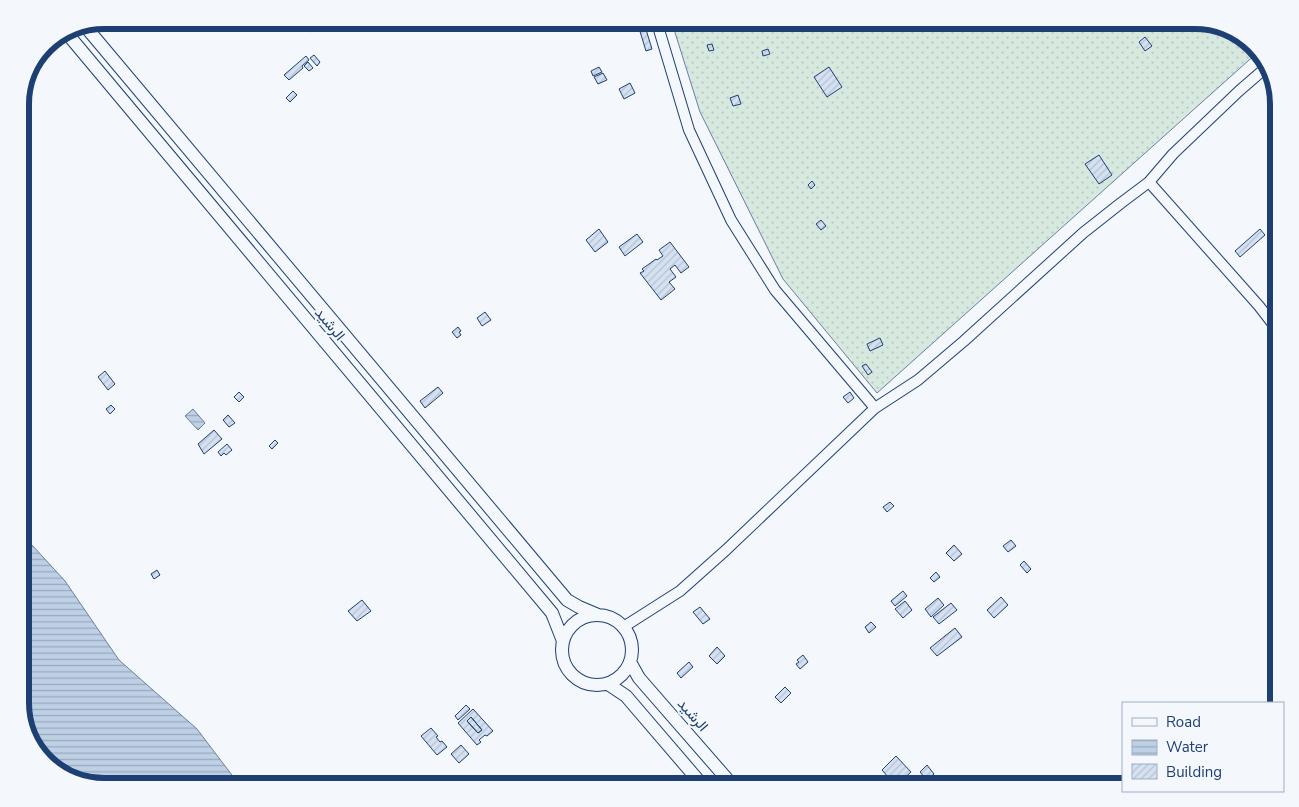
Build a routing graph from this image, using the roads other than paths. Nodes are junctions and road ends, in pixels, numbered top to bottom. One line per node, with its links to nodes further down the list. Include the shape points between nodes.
1 (659, 29): 7 (street, via 689,130 731,220 775,290)
2 (89, 30): 8 (street, الرشيد, via 567,600)
3 (70, 37): 10 (street, الرشيد, via 552,614)
4 (1263, 71): 5 (street, via 1174,154)
5 (1149, 182): 6 (street); 7 (street, via 1083,233 918,380)
6 (1270, 320)
7 (875, 408): 9 (street, via 726,550 680,590)
8 (598, 615): 9 (street, via 611,617); 10 (street, via 578,620)
9 (625, 626): 11 (street, via 632,643)
10 (563, 642): 12 (street, via 563,660 576,679 587,685)
11 (630, 662): 12 (street, via 622,676); 14 (street, الرشيد, via 639,678)
12 (608, 684): 13 (street, via 626,696)
13 (696, 778)
14 (726, 778)

